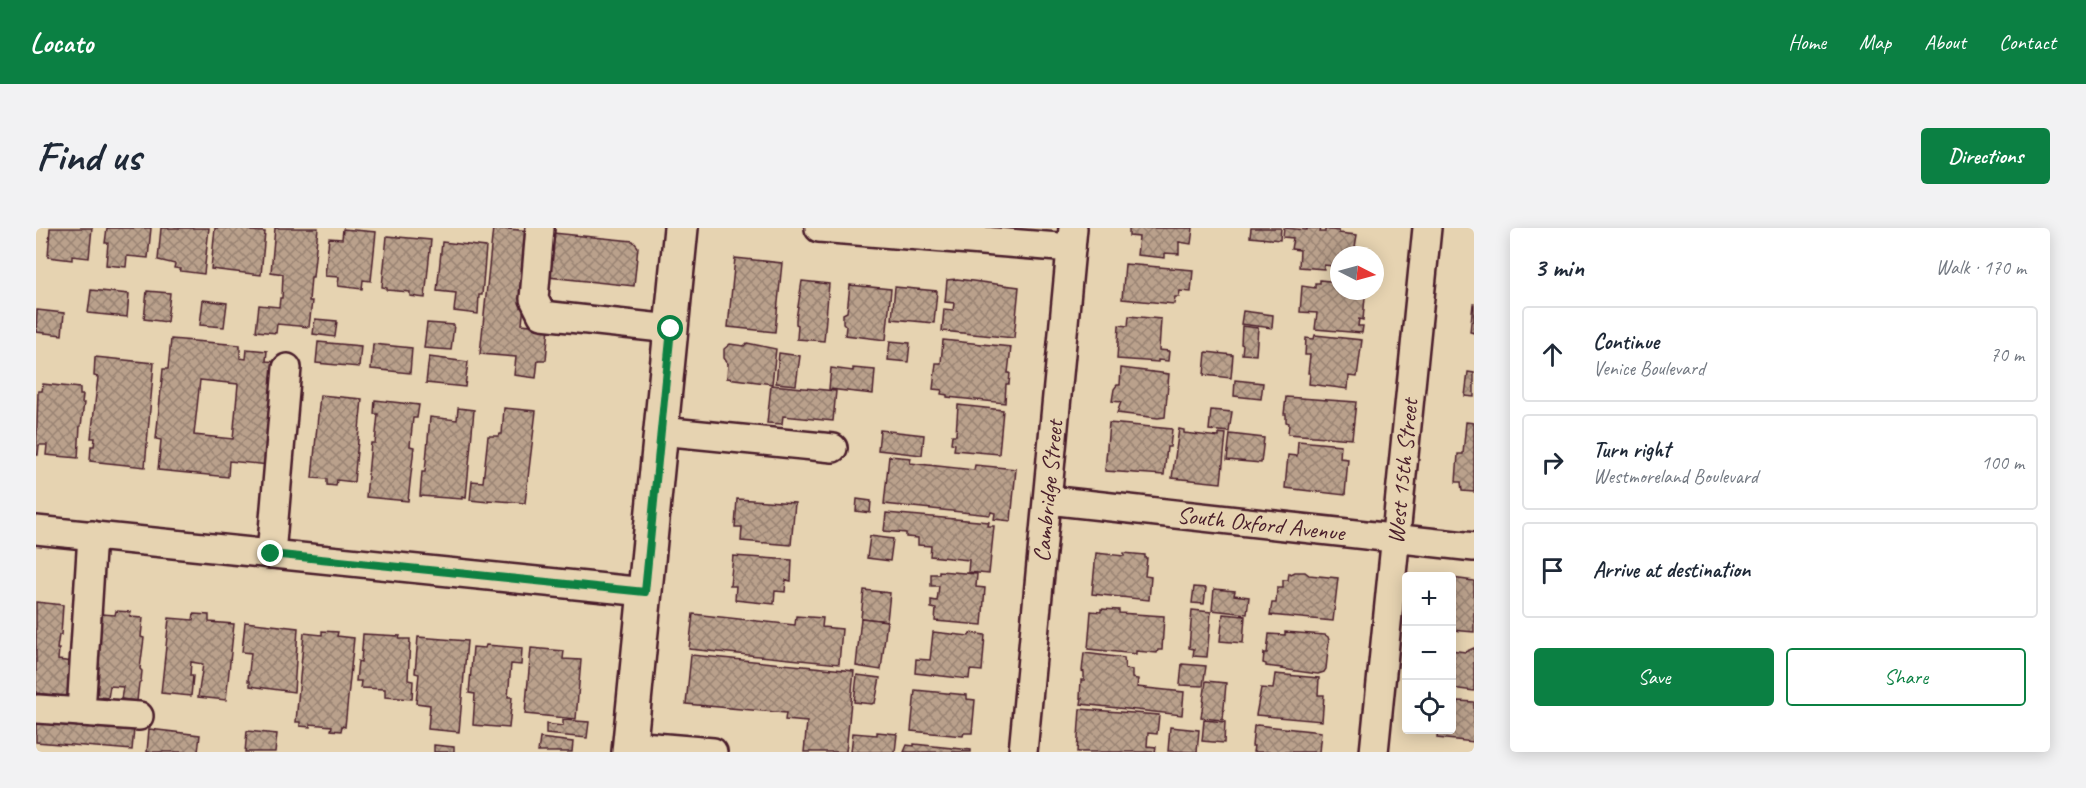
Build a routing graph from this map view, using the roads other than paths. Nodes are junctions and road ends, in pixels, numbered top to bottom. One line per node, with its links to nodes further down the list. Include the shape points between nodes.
1 (540, 228): 6 (street, via 534,299 542,315)
2 (681, 228): 6 (main road)
3 (819, 228): 5 (street)
4 (1427, 228): 13 (street, West 15th Street)
5 (1072, 238): 10 (street, Cambridge Street)
6 (671, 329): 8 (main road)
7 (288, 368): 15 (street)
8 (661, 431): 9 (street); 16 (main road)
9 (833, 448)
10 (1048, 500): 13 (street, South Oxford Avenue); 22 (street, Cambridge Street)
11 (36, 530): 12 (street)
12 (92, 535): 15 (street); 18 (street)
13 (1396, 538): 14 (street, South Oxford Avenue); 23 (street, West 15th Street)
14 (1474, 547)
15 (271, 554): 16 (street)
16 (645, 592): 20 (main road)
17 (38, 709): 18 (street)
18 (81, 712): 19 (street)
19 (139, 716)
20 (629, 748): 21 (street)
21 (713, 752)
22 (1023, 752)
23 (1374, 752)

